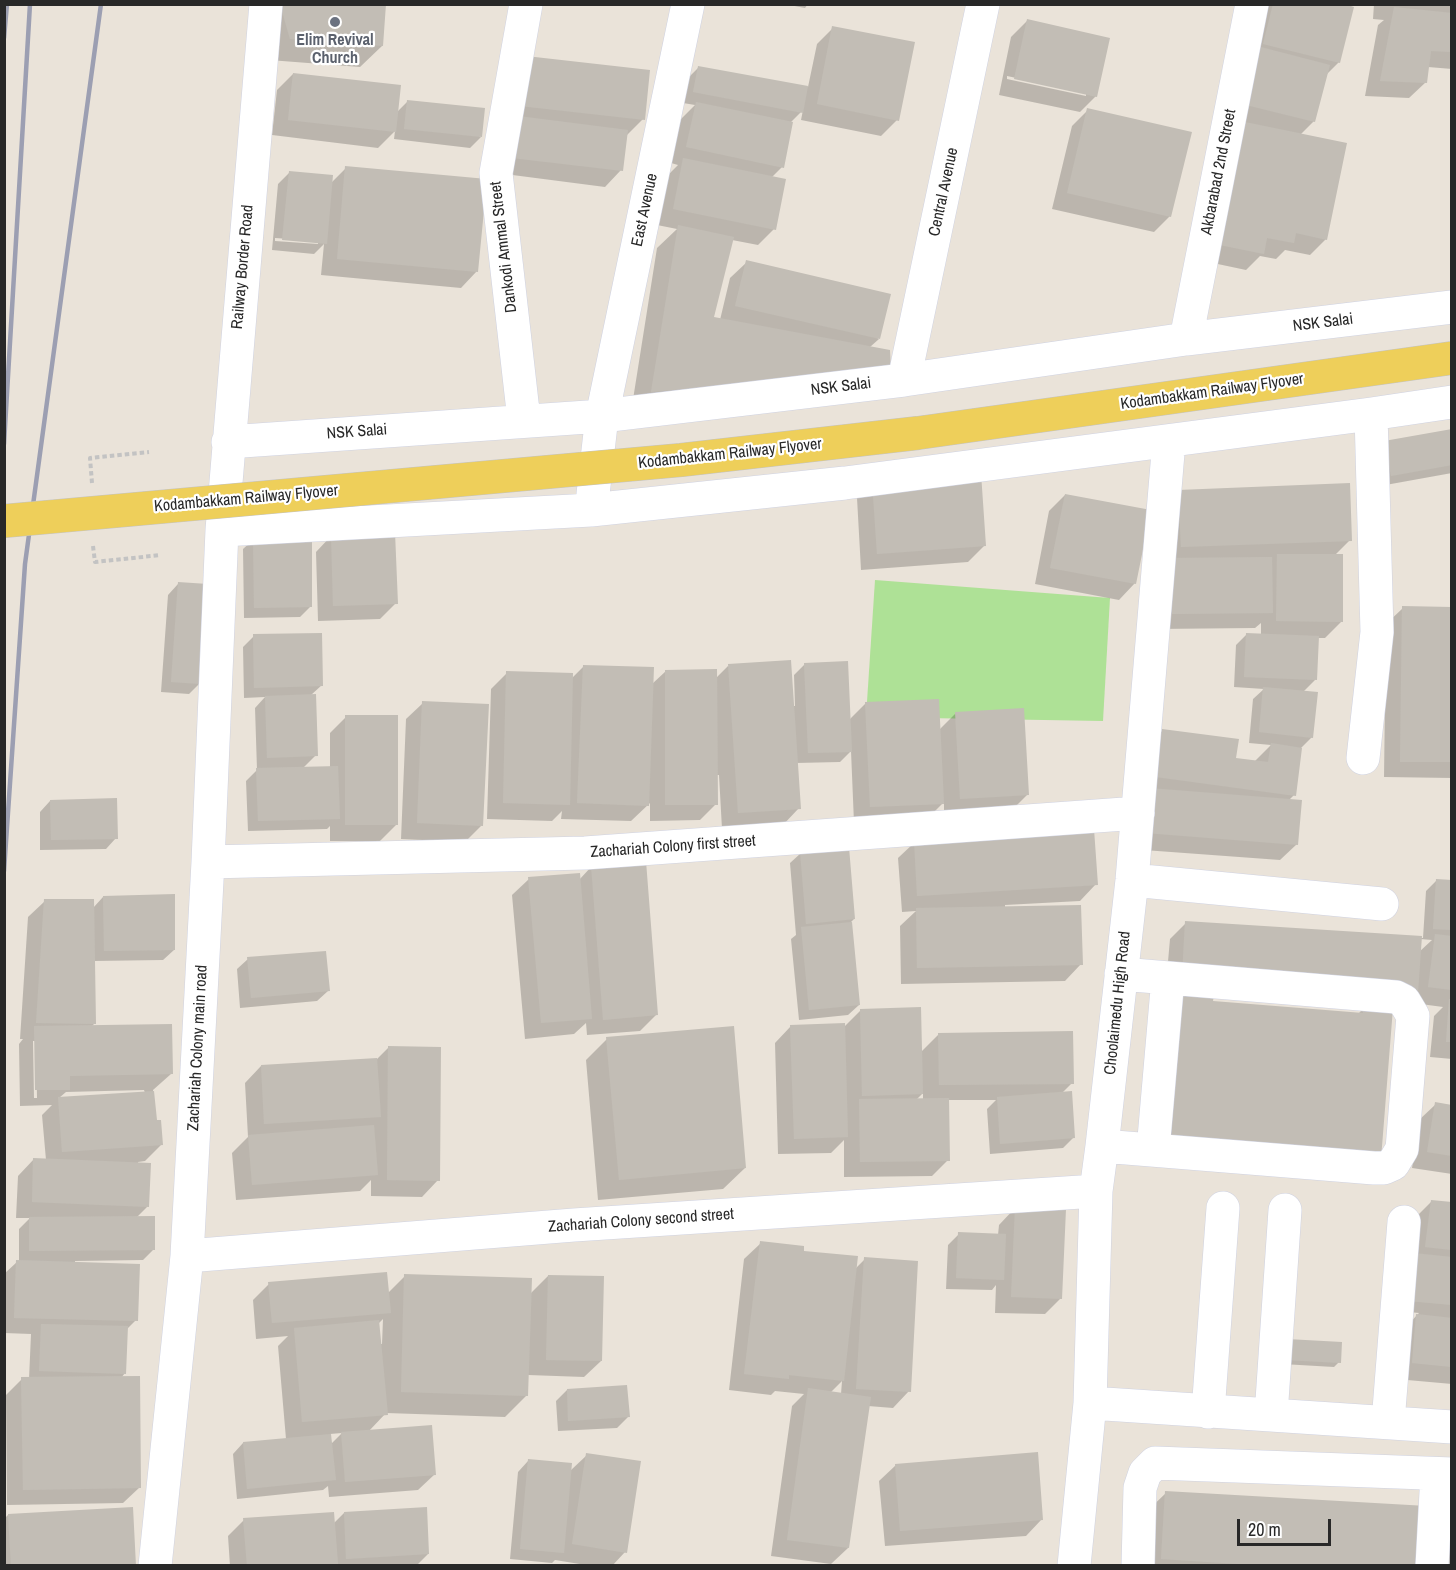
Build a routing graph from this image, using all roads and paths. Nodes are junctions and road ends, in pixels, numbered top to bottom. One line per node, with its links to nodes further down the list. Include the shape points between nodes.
1 (266, 4): 15 (street, Railway Border Road)
2 (525, 4): 13 (street, Dankodi Ammal Street, via 496,173)
3 (688, 4): 12 (street, East Avenue)
4 (983, 4): 9 (street, Central Avenue)
5 (1252, 4): 7 (street, Akbarabad 2nd Street)
6 (1452, 307): 7 (street, NSK Salai)
7 (1186, 339): 9 (street, NSK Salai)
8 (1452, 358): 19 (main road, Kodambakkam Railway Flyover, bridge, via 918,433 681,460)
9 (904, 380): 12 (street, NSK Salai)
10 (1452, 402): 11 (street)
11 (1371, 414): 14 (street); 23 (street, via 1377,632)
12 (602, 416): 13 (street, NSK Salai); 18 (street, East Avenue)
13 (524, 420): 15 (street, NSK Salai)
14 (1169, 441): 18 (street, via 845,483); 24 (street, Choolaimedu High Road)
15 (228, 442): 20 (street, Railway Border Road)
16 (149, 452): 17 (path, via 90,458)
17 (92, 481)
18 (591, 510): 20 (street)
19 (4, 521)
20 (222, 530): 25 (street, Zachariah Colony main road)
21 (93, 543): 22 (path, via 95,562)
22 (161, 555)
23 (1364, 758)
24 (1138, 813): 25 (street, Zachariah Colony first street, via 585,853); 26 (street, Choolaimedu High Road)
25 (208, 862): 36 (street, Zachariah Colony main road)
26 (1132, 880): 27 (street); 28 (street, Choolaimedu High Road)
27 (1382, 904)
28 (1121, 974): 29 (street); 30 (street, Choolaimedu High Road)
29 (1168, 978): 31 (street); 31 (street, via 1396,997 1404,1001 1413,1016 1402,1149 1393,1164 1384,1168)
30 (1102, 1146): 31 (street); 32 (street, Choolaimedu High Road)
31 (1153, 1150)
32 (1096, 1191): 36 (street, Zachariah Colony second street, via 574,1225); 37 (street, Choolaimedu High Road)
33 (1223, 1208): 38 (street)
34 (1285, 1210): 39 (street)
35 (1404, 1222): 40 (street)
36 (187, 1256): 44 (street, Zachariah Colony main road)
37 (1090, 1403): 38 (street); 43 (street, Choolaimedu High Road)
38 (1208, 1412): 39 (street)
39 (1271, 1415): 40 (street)
40 (1388, 1422): 41 (street)
41 (1452, 1427)
42 (1444, 1474): 45 (street, via 1155,1463 1145,1473 1140,1488); 46 (street)
43 (1076, 1565)
44 (155, 1566)
45 (1138, 1566)
46 (1432, 1566)

